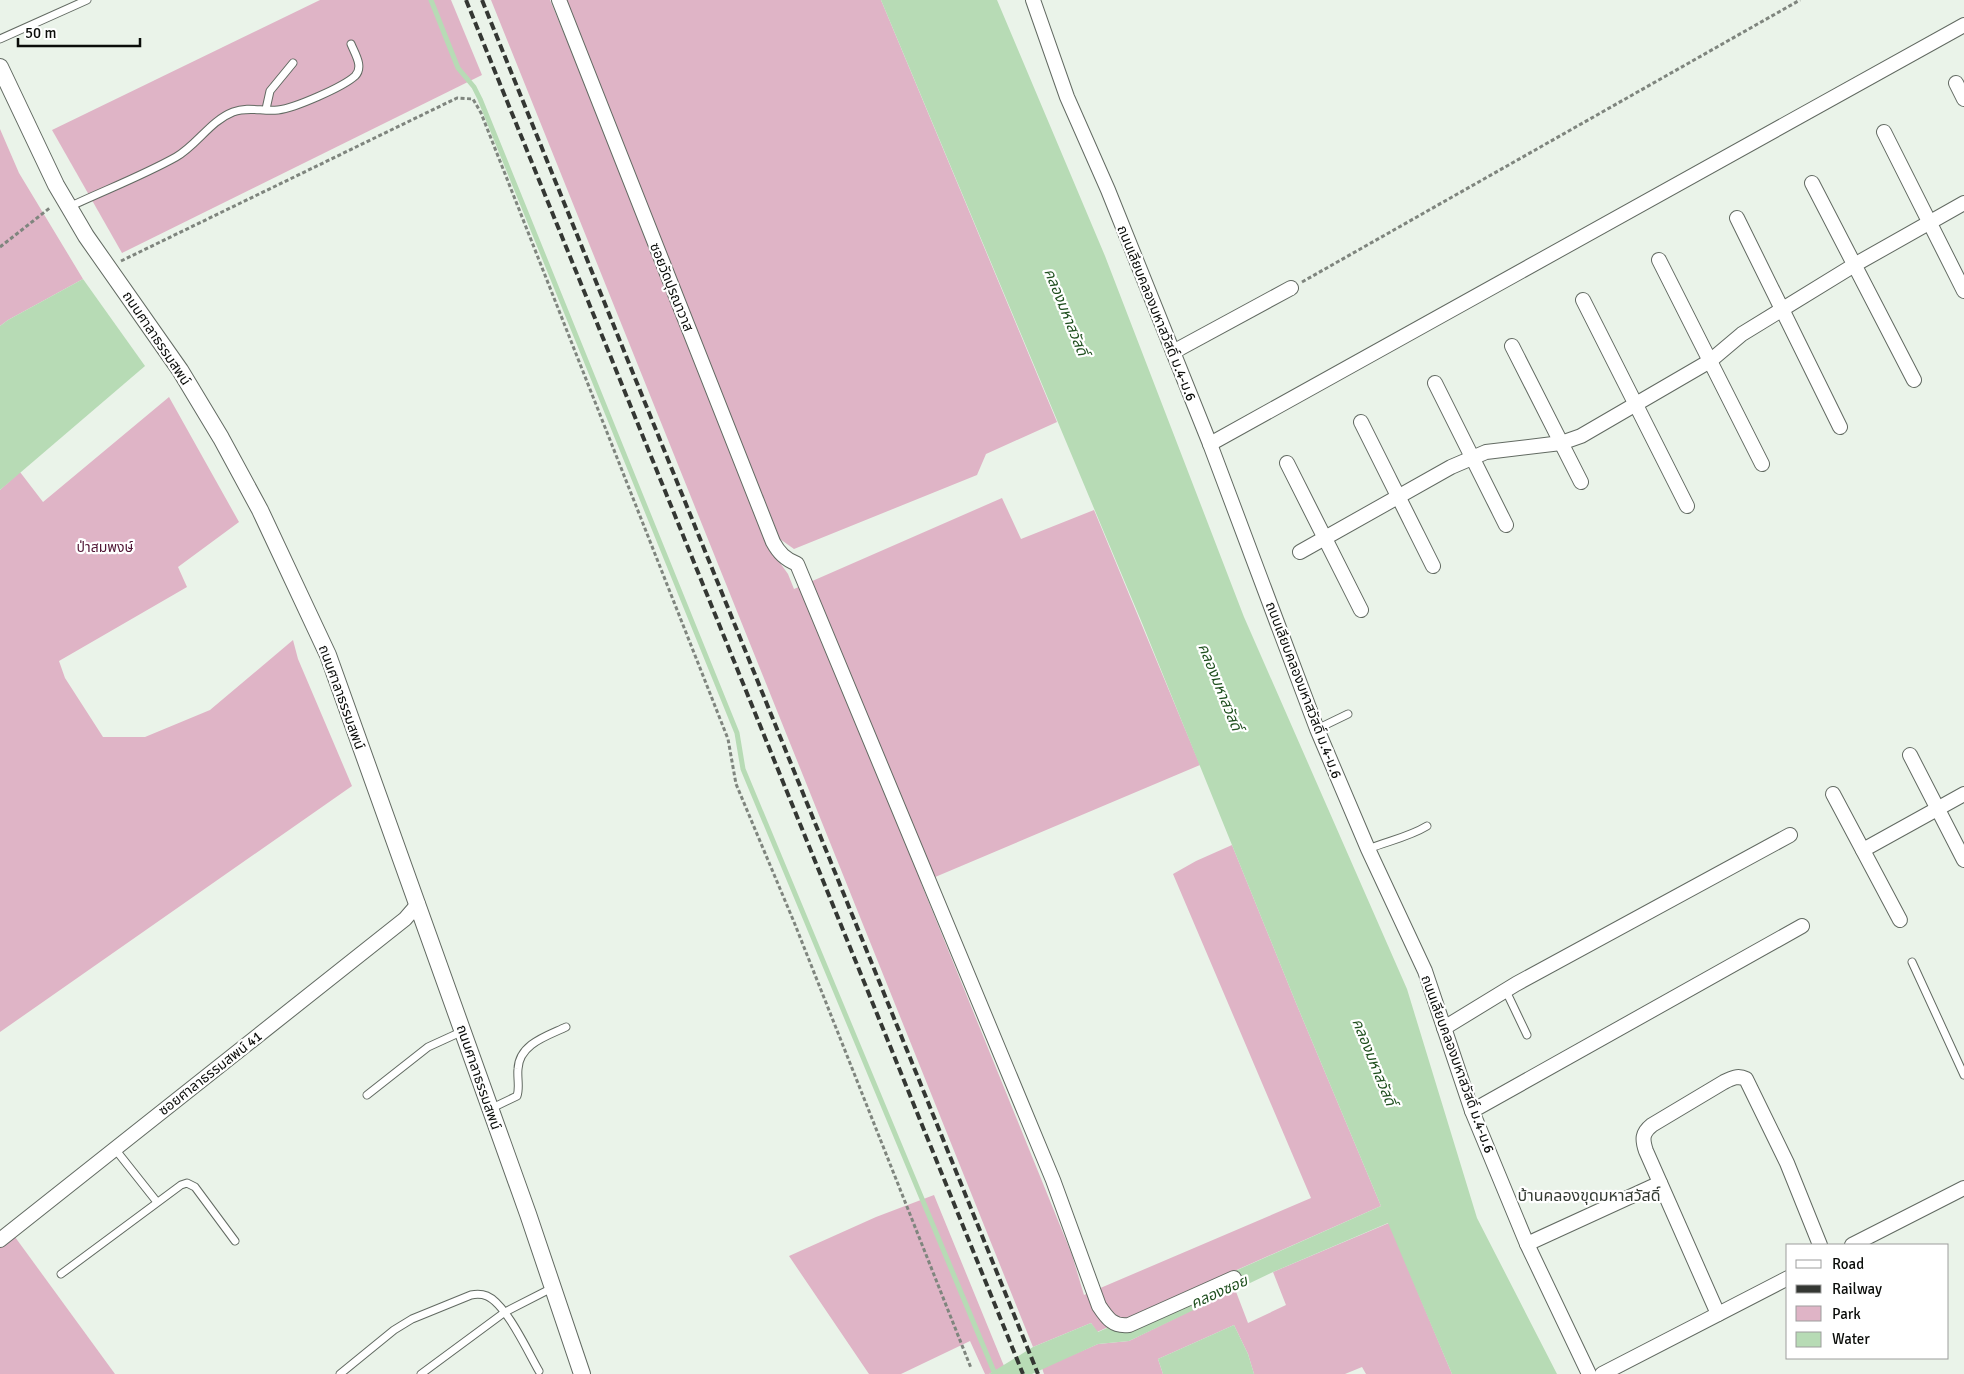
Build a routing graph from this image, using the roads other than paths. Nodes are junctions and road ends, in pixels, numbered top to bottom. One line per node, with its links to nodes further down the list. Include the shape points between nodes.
1 (87, 0): 5 (lane)
2 (558, 0): 79 (street, ซอยวัดปุรณาวาส, via 772,542 786,559 796,564 1046,1163 1099,1306 1115,1324 1129,1325)
3 (1034, 0): 25 (street, ถนนเลียบคลองมหาสวัสดิ์ ม.4-ม.6, via 1067,97)
4 (1964, 25): 33 (street)
5 (0, 39)
6 (351, 44): 11 (lane, via 359,65 351,78 293,107)
7 (292, 63): 11 (lane, via 270,90)
8 (1, 70): 14 (street, ถนนศาลาธรรมสพน์)
9 (1956, 83): 10 (street)
10 (1964, 99)
11 (266, 109): 14 (lane, via 234,112 216,122 178,156)
12 (1884, 132): 17 (street)
13 (1812, 183): 19 (street)
14 (66, 202): 56 (street, ถนนศาลาธรรมสพน์, via 201,403 260,510 328,655)
15 (1964, 203): 17 (street)
16 (1736, 218): 23 (street)
17 (1930, 222): 19 (street); 21 (street)
18 (1659, 260): 26 (street)
19 (1856, 264): 23 (street); 27 (street)
20 (1291, 288): 25 (street)
21 (1964, 291)
22 (1584, 300): 29 (street)
23 (1780, 310): 26 (street, via 1742,334); 31 (street)
24 (1512, 346): 32 (street)
25 (1173, 352): 33 (street, ถนนเลียบคลองมหาสวัสดิ์ ม.4-ม.6)
26 (1710, 361): 29 (street); 36 (street)
27 (1914, 380)
28 (1435, 383): 34 (street)
29 (1635, 404): 32 (street, via 1581,436); 39 (street)
30 (1361, 422): 38 (street)
31 (1840, 427)
32 (1561, 443): 34 (street, via 1486,452); 37 (street)
33 (1210, 444): 46 (street, ถนนเลียบคลองมหาสวัสดิ์ ม.4-ม.6)
34 (1472, 458): 38 (street); 40 (street)
35 (1287, 463): 41 (street)
36 (1762, 464)
37 (1581, 482)
38 (1398, 497): 41 (street); 43 (street)
39 (1687, 506)
40 (1506, 525)
41 (1325, 538): 42 (street); 44 (street)
42 (1300, 552)
43 (1433, 566)
44 (1361, 610)
45 (1348, 714): 46 (lane)
46 (1317, 729): 53 (street, ถนนเลียบคลองมหาสวัสดิ์ ม.4-ม.6)
47 (1910, 755): 50 (street)
48 (1833, 794): 54 (street)
49 (1964, 794): 50 (street)
50 (1938, 809): 54 (street); 55 (street)
51 (1427, 826): 53 (lane, via 1411,836 1399,837)
52 (1790, 835): 60 (street)
53 (1368, 849): 62 (street, ถนนเลียบคลองมหาสวัสดิ์ ม.4-ม.6, via 1424,971)
54 (1863, 850): 57 (street)
55 (1964, 860)
56 (418, 904): 63 (street, ถนนศาลาธรรมสพน์); 69 (street, ซอยศาลาธรรมสพน์ 41, via 405,919)
57 (1900, 920)
58 (1802, 926): 68 (street)
59 (1912, 962): 65 (lane)
60 (1506, 991): 62 (street); 64 (lane)
61 (566, 1027): 67 (lane, via 523,1052 518,1062 517,1096)
62 (1444, 1028): 68 (street, ถนนเลียบคลองมหาสวัสดิ์ ม.4-ม.6)
63 (463, 1031): 66 (lane, via 428,1047); 67 (street, ถนนศาลาธรรมสพน์)
64 (1527, 1035)
65 (1964, 1075)
66 (366, 1095)
67 (490, 1109): 81 (street, ถนนศาลาธรรมสพน์)
68 (1472, 1111): 75 (street, ถนนเลียบคลองมหาสวัสดิ์ ม.4-ม.6)
69 (115, 1149): 72 (lane); 73 (street, ซอยศาลาธรรมสพน์ 41)
70 (1660, 1183): 75 (street); 76 (street, via 1642,1141 1644,1131 1724,1082 1741,1077 1752,1089 1787,1163); 83 (street)
71 (1964, 1188): 77 (street)
72 (157, 1202): 74 (lane, via 181,1185 194,1187); 78 (lane)
73 (0, 1240)
74 (235, 1241)
75 (1527, 1244): 88 (street, ถนนเลียบคลองมหาสวัสดิ์ ม.4-ม.6)
76 (1820, 1244)
77 (1854, 1244)
78 (61, 1274)
79 (1234, 1278)
80 (1786, 1279): 83 (street)
81 (552, 1288): 82 (lane); 87 (street, ถนนศาลาธรรมสพน์)
82 (505, 1312): 84 (lane); 85 (lane, via 489,1296 471,1295 412,1319); 86 (lane)
83 (1718, 1314): 89 (street)
84 (539, 1371)
85 (340, 1374)
86 (421, 1374)
87 (582, 1374)
88 (1589, 1374)
89 (1602, 1374)

